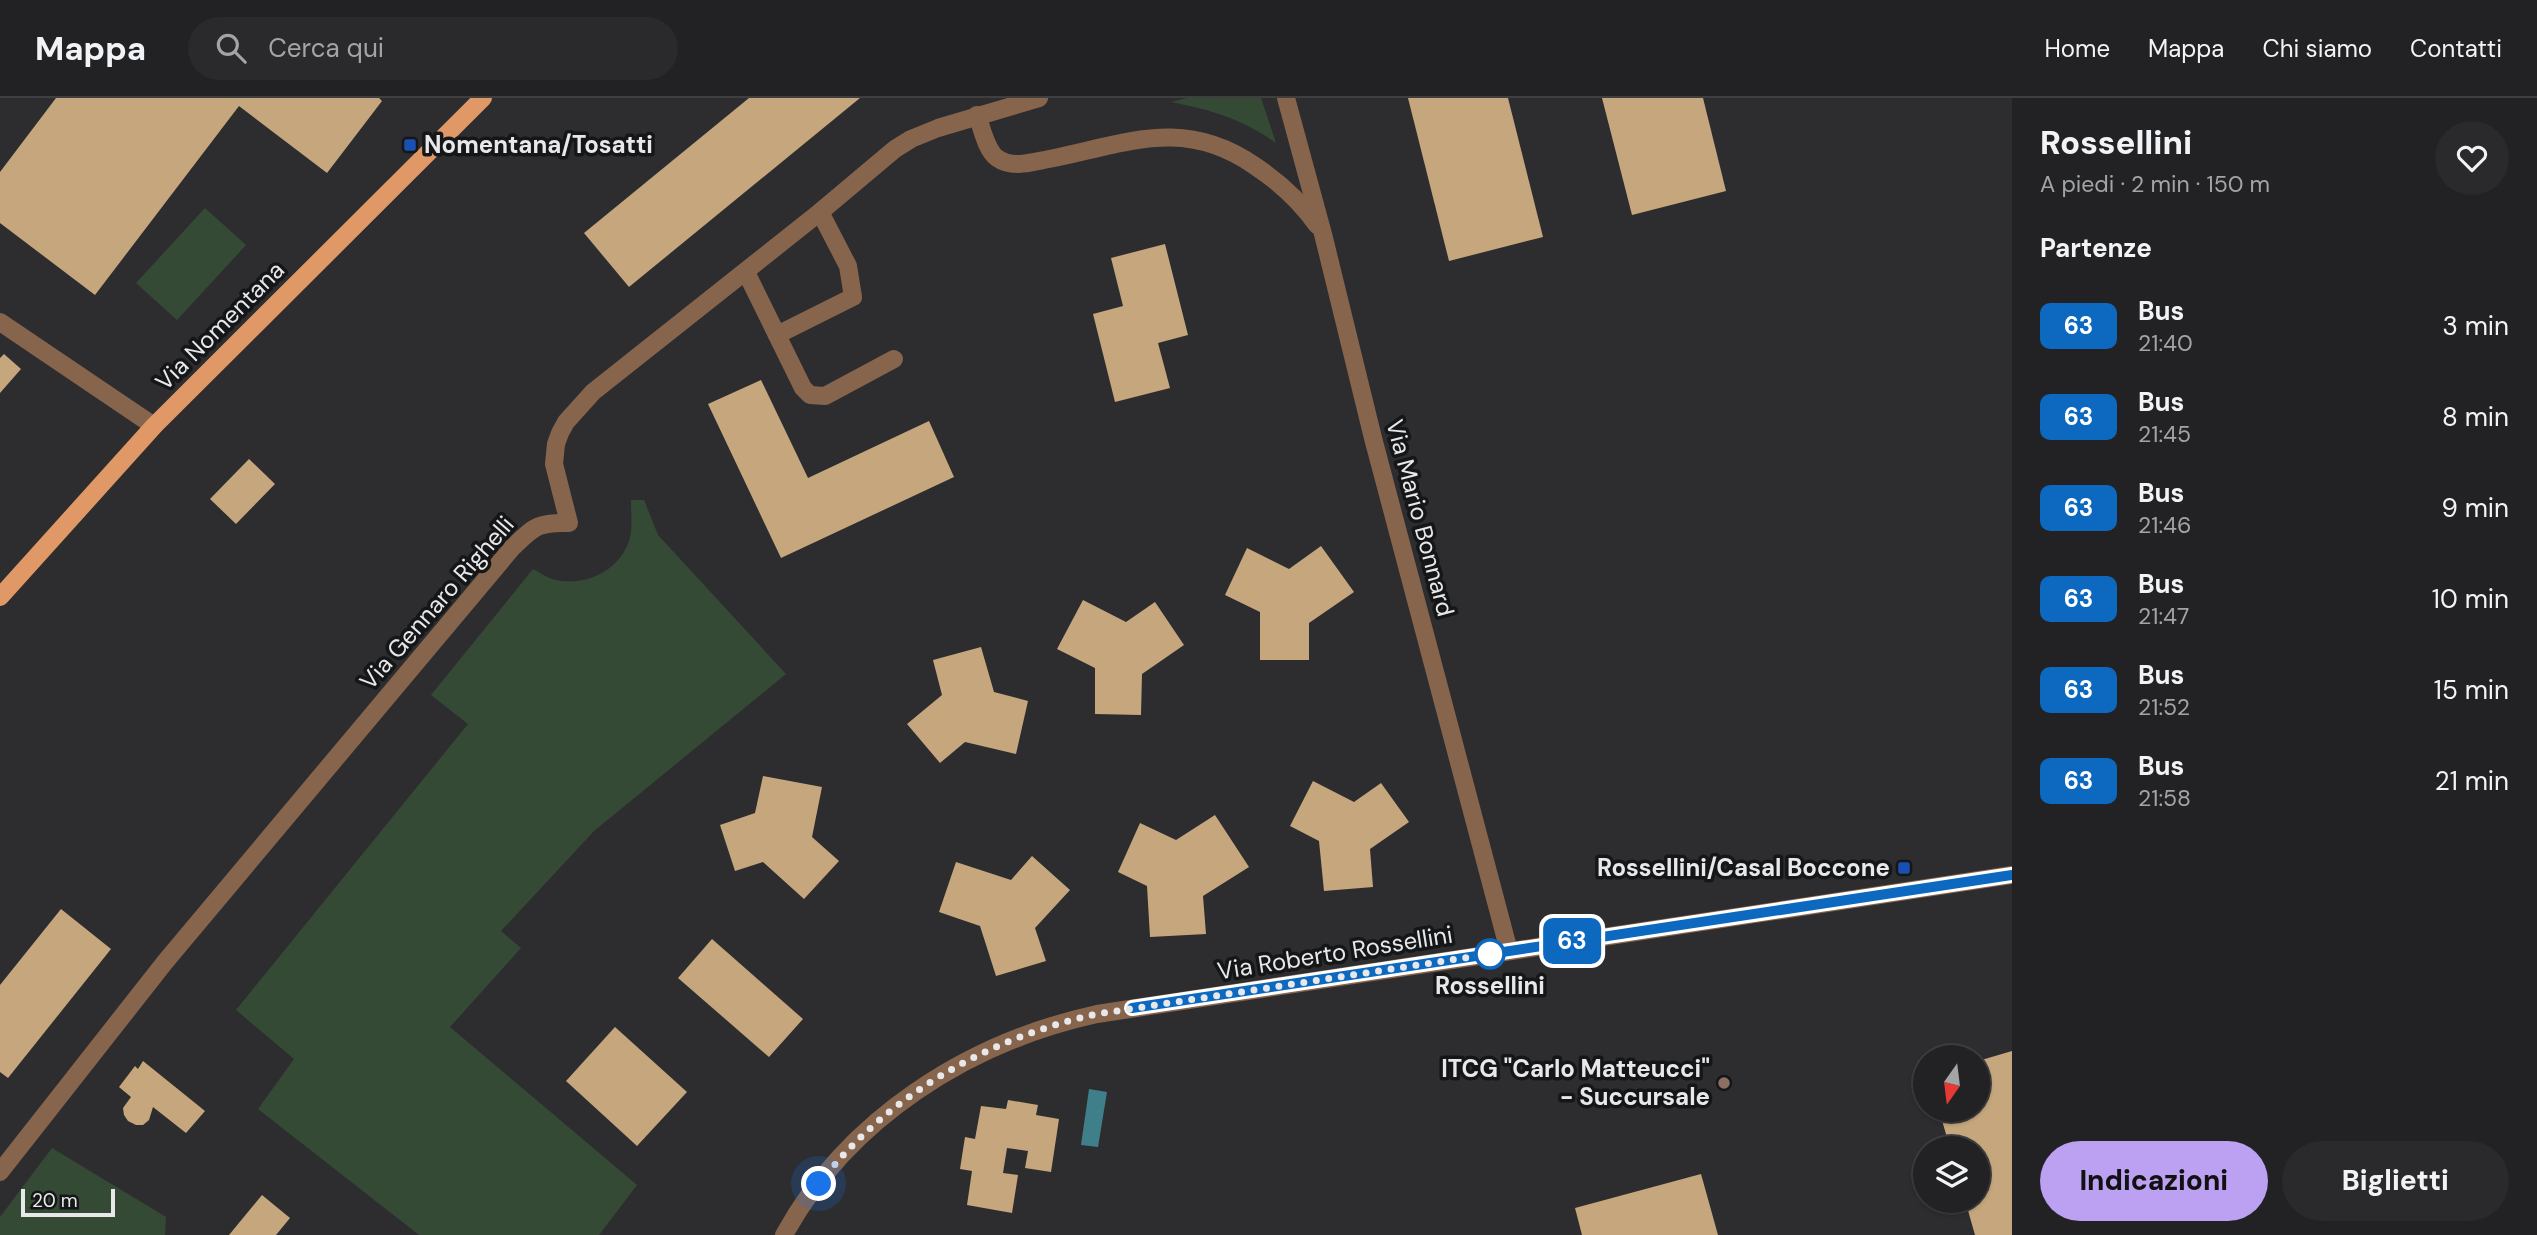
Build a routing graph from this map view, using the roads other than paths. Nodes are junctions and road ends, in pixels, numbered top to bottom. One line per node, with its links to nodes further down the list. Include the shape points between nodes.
1 (483, 98): 11 (main road, Via Nomentana)
2 (1039, 98): 4 (street, Via Gennaro Righelli)
3 (1286, 98): 6 (street, Via Mario Bonnard)
4 (977, 115): 5 (street, Via Gennaro Righelli, via 901,145); 6 (street, via 991,151 1012,164 1149,138 1187,137 1213,144 1242,157 1282,186)
5 (820, 212): 7 (street, Via Gennaro Righelli); 9 (street, via 848,267 853,297)
6 (1323, 234): 14 (street, Via Mario Bonnard)
7 (746, 272): 9 (street); 15 (street, Via Gennaro Righelli, via 579,406 560,433 554,454 569,523 535,527 512,548 165,962)
8 (0, 323): 11 (street)
9 (777, 335): 10 (street, via 803,388 817,397)
10 (894, 359)
11 (154, 425): 12 (main road, Via Nomentana)
12 (0, 597)
13 (2012, 875): 14 (street, Via Roberto Rossellini)
14 (1509, 951): 16 (street, Via Roberto Rossellini, via 1097,1014 1010,1040 955,1066 866,1131 833,1166)
15 (0, 1172)
16 (785, 1235)

